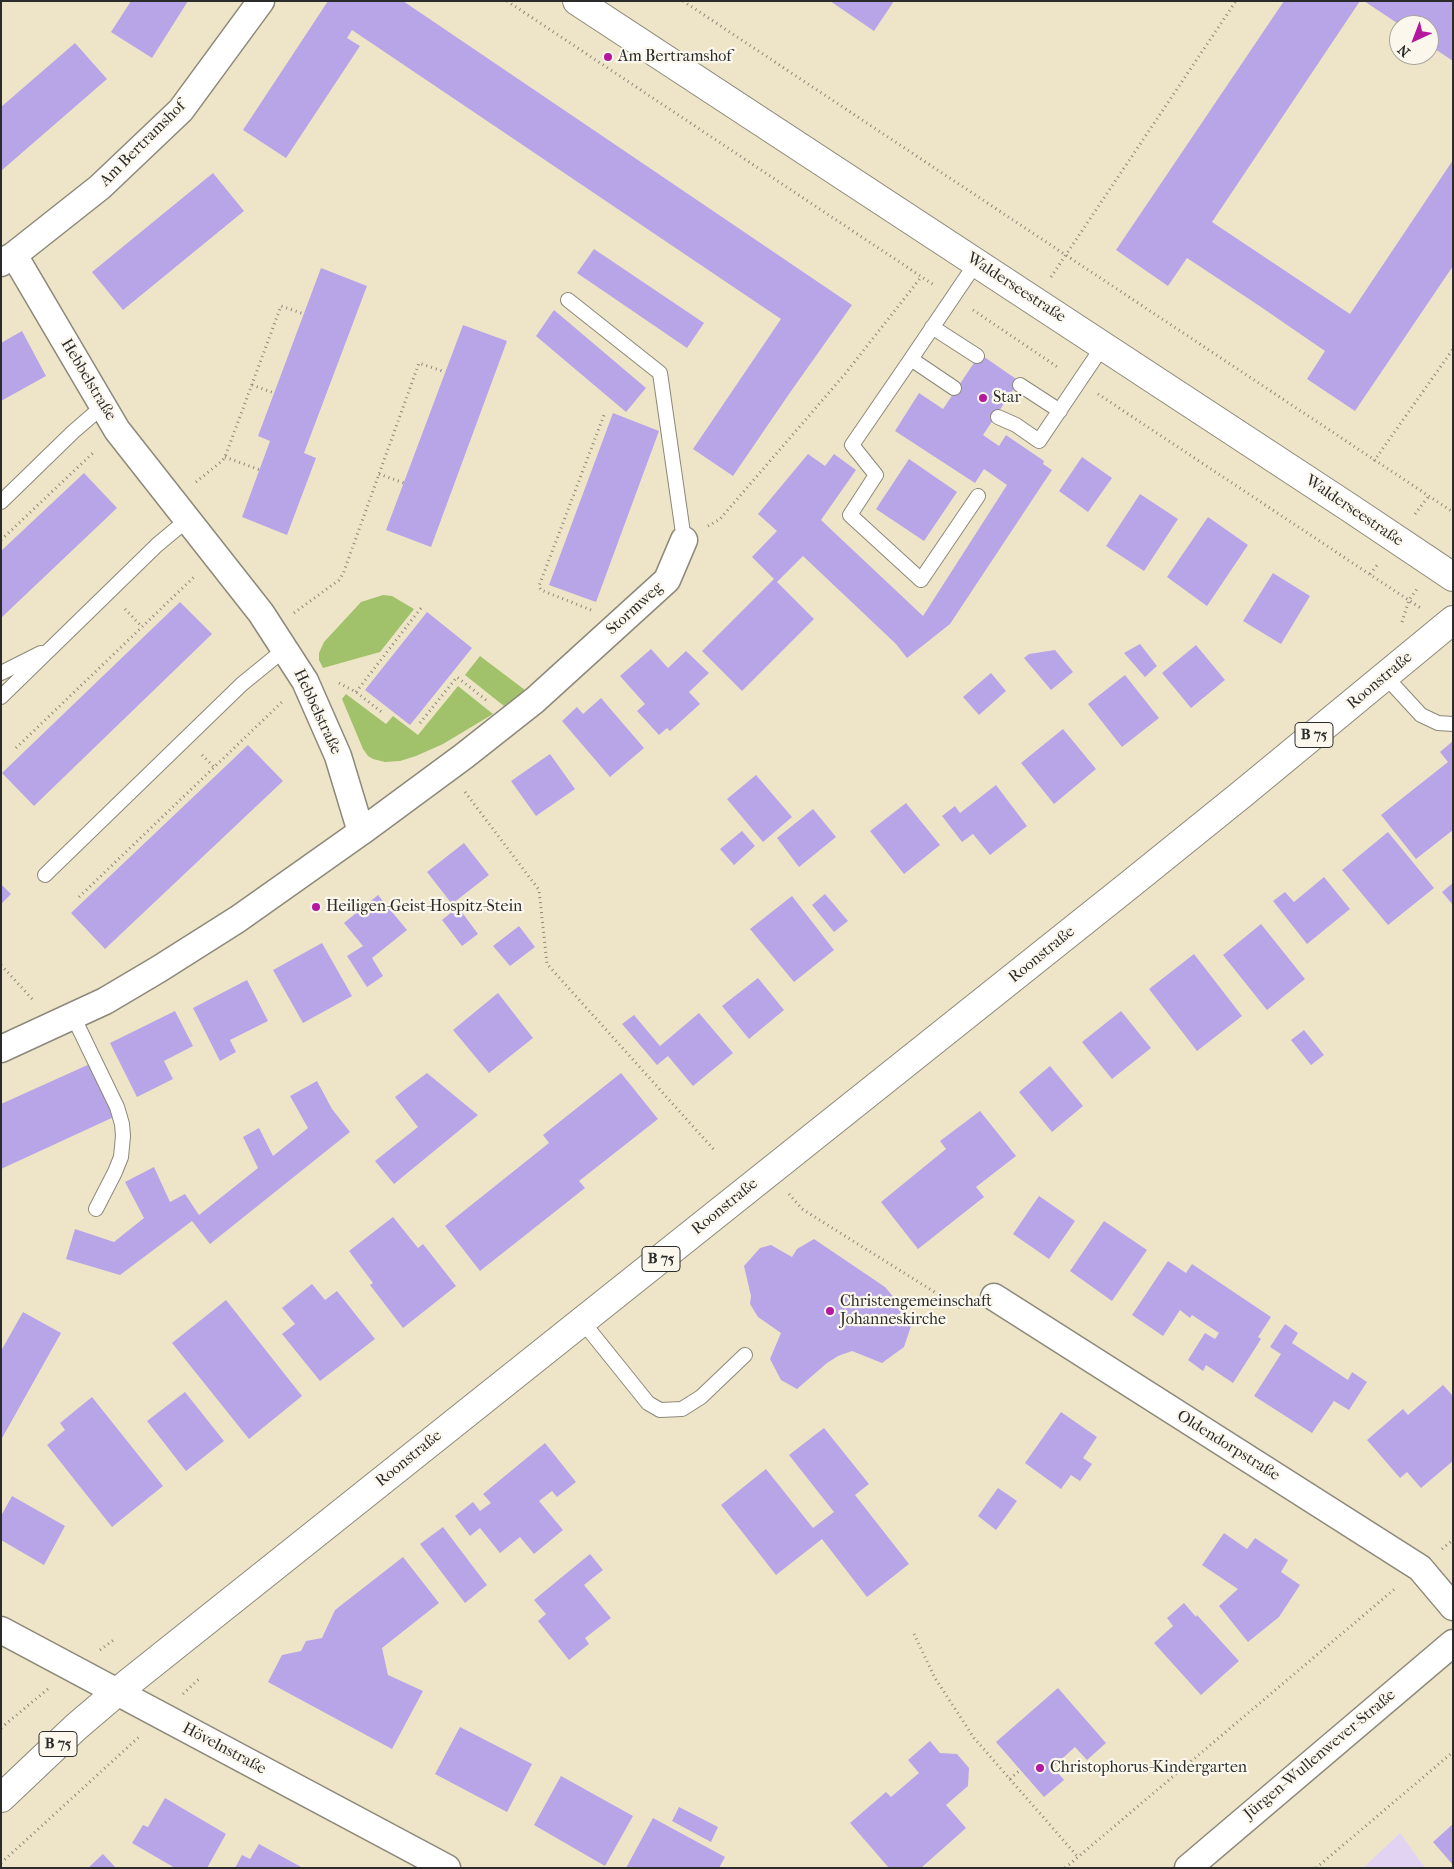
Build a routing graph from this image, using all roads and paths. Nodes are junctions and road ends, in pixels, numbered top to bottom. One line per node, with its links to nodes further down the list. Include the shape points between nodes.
1 (261, 1): 7 (street, Am Bertramshof, via 181,110 100,187)
2 (507, 1): 9 (path)
3 (577, 1): 8 (main road, Walderseestraße)
4 (683, 1): 6 (path)
5 (1236, 1): 6 (path)
6 (1066, 256): 12 (path); 31 (path)
7 (8, 259): 25 (street, Hebbelstraße)
8 (976, 263): 10 (lane); 12 (main road, Walderseestraße)
9 (922, 276): 10 (path); 40 (path, via 845,374 720,519)
10 (953, 297): 14 (lane); 20 (path)
11 (568, 300): 40 (lane, via 660,373)
12 (1034, 300): 15 (main road, Walderseestraße)
13 (304, 314): 21 (path, via 281,306)
14 (932, 327): 17 (lane); 18 (lane)
15 (1103, 346): 20 (lane); 42 (main road, Walderseestraße)
16 (1453, 349): 31 (path)
17 (976, 356)
18 (911, 359): 23 (lane); 35 (lane, via 852,445 876,475 850,515 921,580)
19 (445, 372): 33 (path, via 419,364)
20 (1080, 382): 26 (lane); 43 (path)
21 (252, 384): 24 (path); 30 (path)
22 (1020, 384): 26 (lane)
23 (954, 388)
24 (274, 394)
25 (103, 406): 29 (street, Hebbelstraße); 36 (lane)
26 (1060, 411): 28 (lane, via 1039,441)
27 (604, 415): 46 (path, via 539,586 541,590 604,615)
28 (998, 417)
29 (117, 430): 37 (street, Hebbelstraße); 39 (path)
30 (225, 457): 32 (path); 37 (path)
31 (1374, 461): 38 (path)
32 (260, 470)
33 (379, 474): 34 (path); 47 (path, via 343,574)
34 (404, 483)
35 (978, 496)
36 (1, 502)
37 (180, 511): 41 (street, Hebbelstraße); 48 (lane, via 157,546)
38 (1453, 512)
39 (1, 540)
40 (684, 540): 46 (street, Stormweg, via 667,580)
41 (216, 556): 47 (street, Hebbelstraße, via 262,613); 58 (path)
42 (1453, 577)
43 (1409, 600)
44 (421, 608): 52 (path)
45 (1453, 620): 50 (main road, Roonstraße / B 75)
46 (616, 626): 55 (street, Stormweg)
47 (278, 639): 51 (street, Hebbelstraße); 61 (lane, via 242,684)
48 (53, 647): 49 (lane); 53 (lane)
49 (1, 673)
50 (1385, 676): 57 (lane, via 1421,715 1438,723); 68 (main road, Roonstraße / B 75, via 1227,807)
51 (305, 681): 52 (path, via 331,678); 60 (street, Hebbelstraße, via 338,756); 62 (path)
52 (356, 692): 54 (path)
53 (1, 697)
54 (384, 714)
55 (510, 719): 56 (path, via 457,677); 59 (street, Stormweg)
56 (420, 724)
57 (1453, 724)
58 (16, 748)
59 (447, 768): 60 (street, Stormweg); 67 (path, via 539,890 548,964)
60 (362, 832): 64 (street, via 238,919 113,996)
61 (45, 875)
62 (79, 897)
63 (1, 965): 65 (path, via 33,999)
64 (73, 1016): 65 (street); 69 (lane, via 122,1124 121,1156)
65 (46, 1029): 66 (street)
66 (1, 1049)
67 (716, 1152)
68 (770, 1171): 70 (path, via 802,1209 960,1308); 71 (main road, Roonstraße / B 75)
69 (96, 1209)
70 (994, 1297): 74 (street, Oldendorpstraße)
71 (582, 1321): 72 (lane, via 648,1403 660,1410 682,1408 702,1397); 79 (main road, Roonstraße / B 75)
72 (745, 1355)
73 (1453, 1540): 74 (path)
74 (1420, 1568): 75 (street, Oldendorpstraße); 87 (path)
75 (1453, 1607)
76 (1, 1630): 79 (street, Hövelnstraße)
77 (914, 1634): 85 (path, via 955,1711)
78 (1453, 1643): 91 (street, Jürgen-Wullenwever-Straße)
79 (117, 1692): 86 (main road, Roonstraße / B 75); 89 (street, Hövelnstraße)
80 (28, 1704): 81 (path)
81 (1, 1728)
82 (125, 1750): 88 (path)
83 (1453, 1752): 92 (path)
84 (1020, 1770): 85 (path)
85 (1010, 1779): 87 (path)
86 (1, 1798)
87 (1078, 1857): 90 (path)
88 (1, 1863)
89 (447, 1868)
90 (1066, 1868)
91 (1188, 1868)
92 (1316, 1868)

